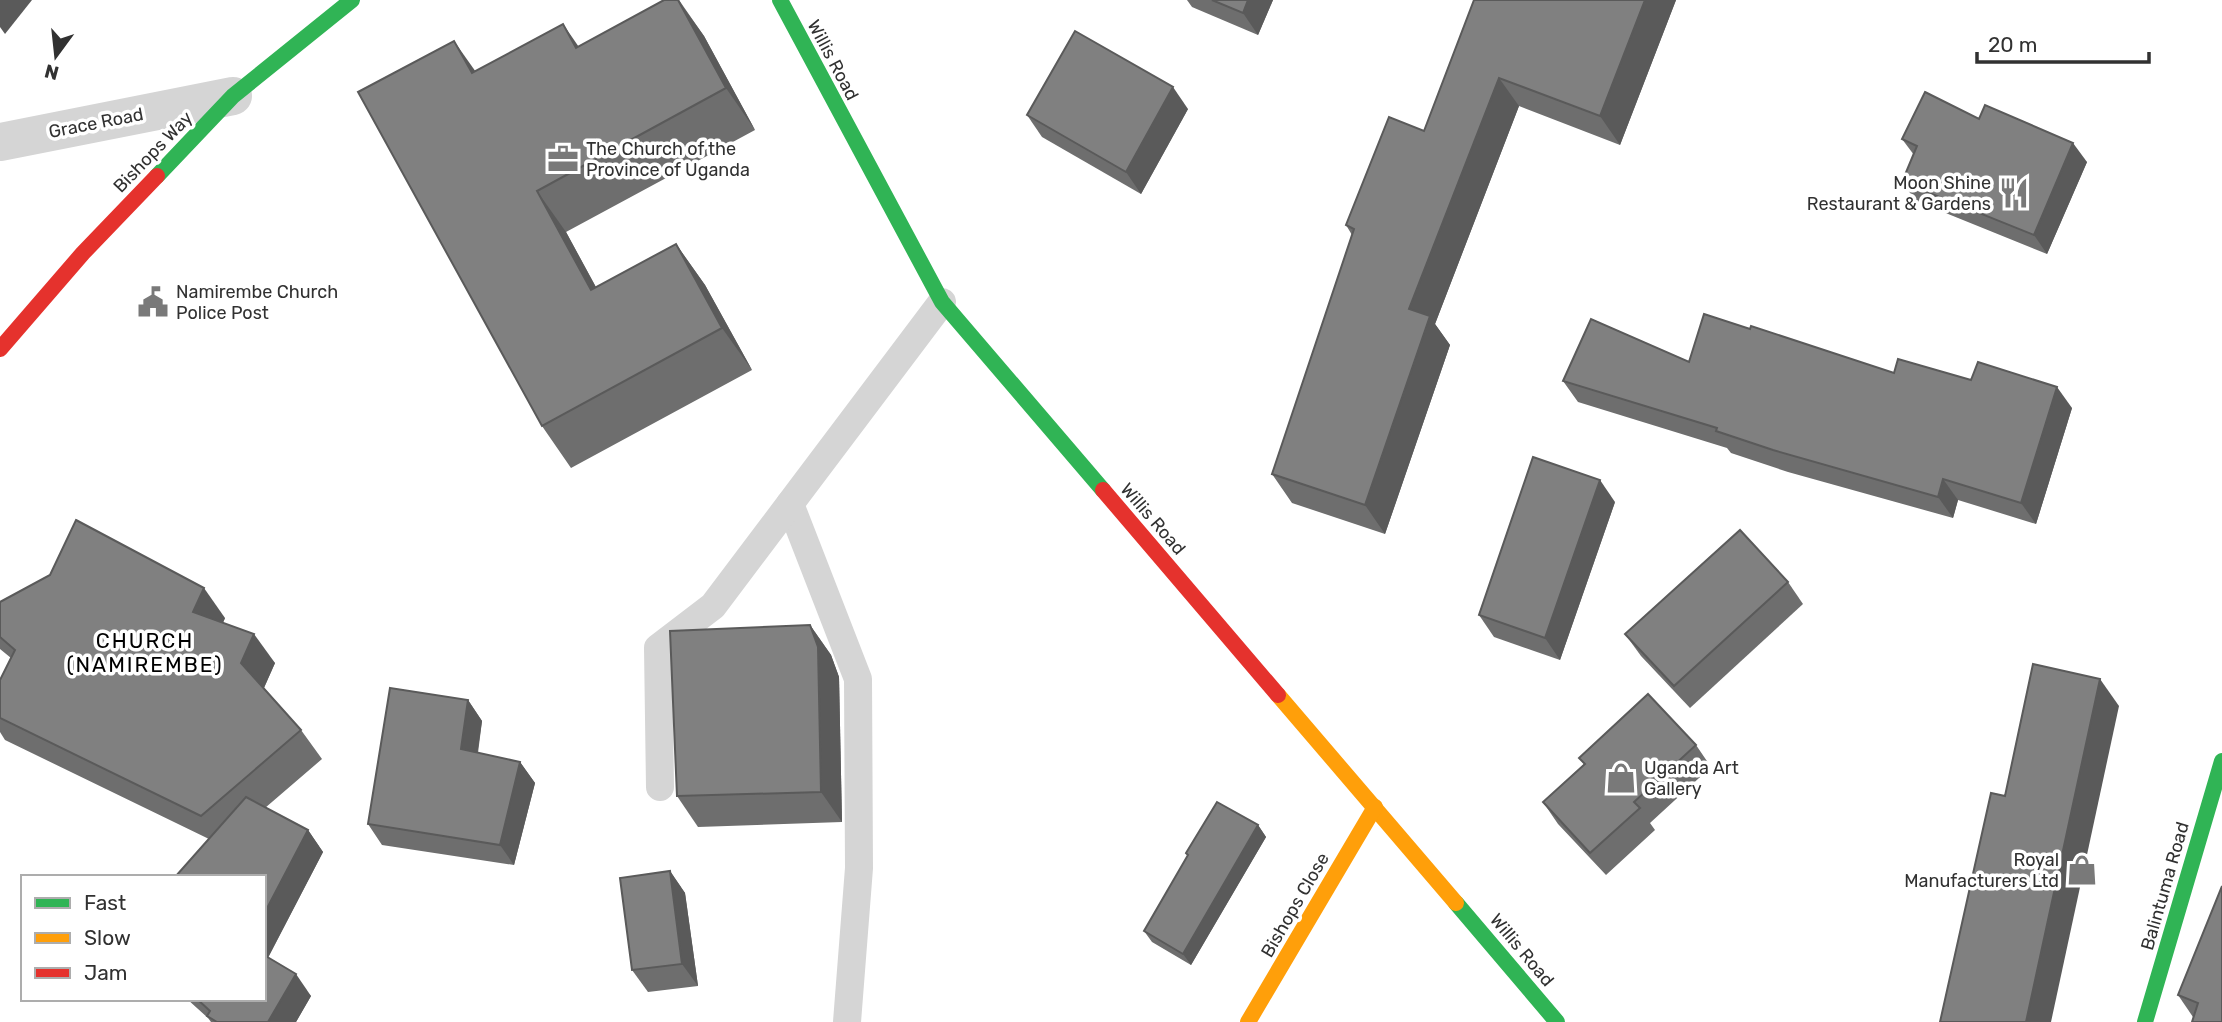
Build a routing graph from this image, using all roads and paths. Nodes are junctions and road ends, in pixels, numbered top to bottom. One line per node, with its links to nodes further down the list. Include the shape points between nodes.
1 (352, 0): 3 (street, Bishops Way)
2 (780, 0): 5 (street, Willis Road)
3 (233, 96): 4 (street, Grace Road); 6 (street, Bishops Way, via 83,253)
4 (0, 142)
5 (942, 302): 7 (lane); 10 (street, Willis Road)
6 (0, 349)
7 (790, 505): 9 (lane, via 713,606 658,648); 11 (lane, via 858,679 859,868)
8 (2222, 761): 14 (street, Balintuma Road)
9 (660, 787)
10 (1375, 807): 12 (street, Bishops Close); 13 (street, Willis Road)
11 (847, 1022)
12 (1248, 1022)
13 (1557, 1022)
14 (2145, 1022)

